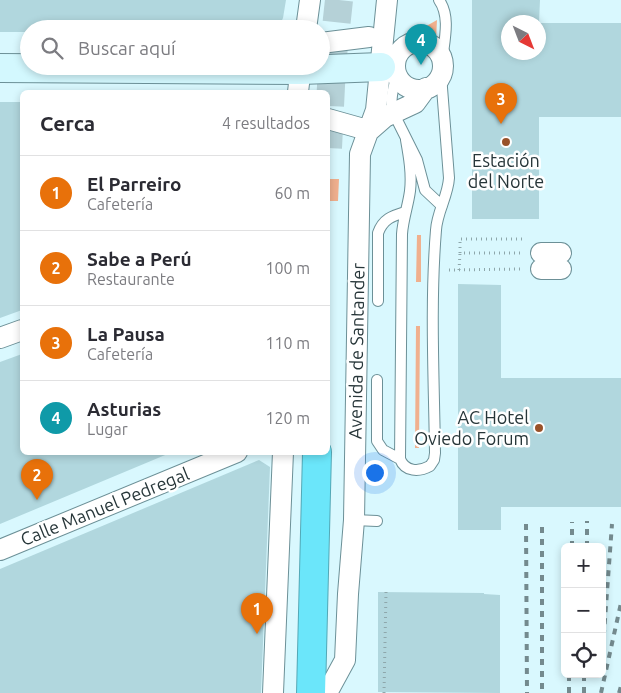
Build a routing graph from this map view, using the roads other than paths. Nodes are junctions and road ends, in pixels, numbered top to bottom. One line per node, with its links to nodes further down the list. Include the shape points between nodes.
1 (310, 0): 4 (street)
2 (386, 0): 10 (street, Avenida de Santander)
3 (439, 0): 8 (lane, via 446,18)
4 (307, 20)
5 (369, 37): 6 (street)
6 (330, 42)
7 (0, 68): 9 (street)
8 (442, 68): 10 (street, via 436,49 430,44 414,42 398,54); 15 (street, via 438,80); 20 (lane, via 449,178)
9 (20, 69)
10 (391, 69): 11 (street); 15 (street, via 410,88); 16 (lane); 18 (street, Avenida de Santander, via 376,110)
11 (330, 74)
12 (262, 75): 14 (street)
13 (313, 75): 14 (street)
14 (300, 76)
15 (426, 88): 16 (street, via 415,102)
16 (393, 112): 18 (street); 19 (lane)
17 (330, 120): 18 (street)
18 (364, 130): 30 (street, Avenida de Santander, via 360,154)
19 (406, 140): 20 (lane, via 417,160 427,193); 21 (lane, via 410,191)
20 (442, 206): 29 (lane, via 436,228 434,271 434,460 426,468 411,470)
21 (405, 212): 22 (lane, via 385,220 378,233); 29 (lane, via 402,234)
22 (378, 301)
23 (20, 331): 24 (street)
24 (0, 338)
25 (377, 380): 29 (lane, via 377,441 383,450)
26 (230, 455): 32 (street, Calle Manuel Pedregal)
27 (283, 455): 33 (street)
28 (317, 455): 34 (highway)
29 (400, 459)
30 (354, 520): 31 (lane); 35 (street, Avenida de Santander, via 345,660)
31 (377, 521)
32 (0, 550)
33 (273, 693)
34 (311, 693)
35 (327, 693)

